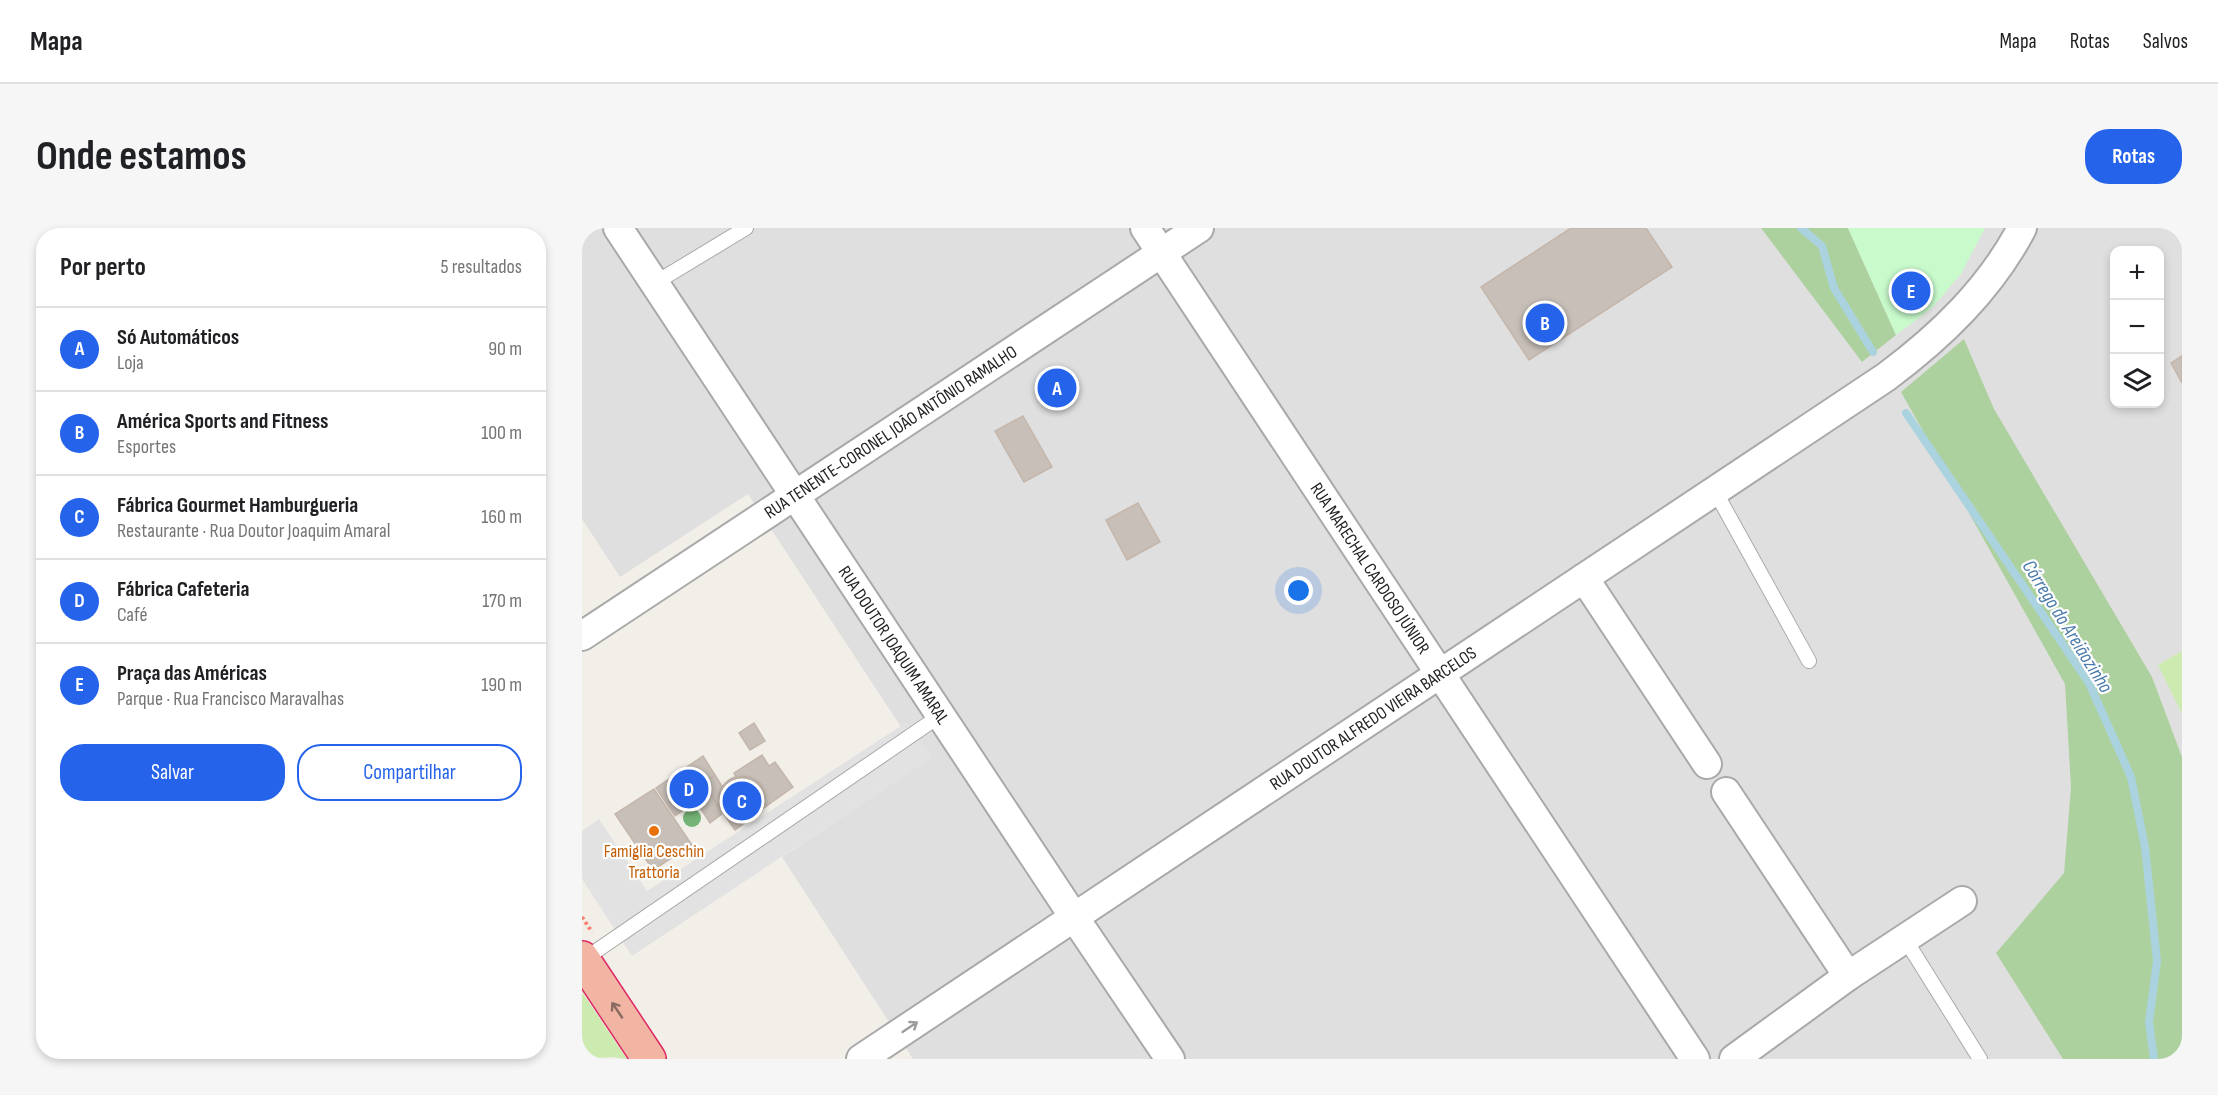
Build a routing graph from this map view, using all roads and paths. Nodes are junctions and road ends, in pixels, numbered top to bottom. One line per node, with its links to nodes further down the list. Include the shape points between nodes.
1 (618, 228): 7 (street, RUA DOUTOR JOAQUIM AMARAL)
2 (746, 228): 7 (lane)
3 (1145, 228): 6 (street, RUA MARECHAL CARDOSO JÚNIOR)
4 (1200, 228): 6 (street, RUA TENENTE-CORONEL JOÃO ANTÔNIO RAMALHO)
5 (2022, 228): 8 (street, RUA DOUTOR ALFREDO VIEIRA BARCELOS, via 2000,265 1953,320 1913,357)
6 (1162, 253): 9 (street, RUA TENENTE-CORONEL JOÃO ANTÔNIO RAMALHO); 13 (street, RUA MARECHAL CARDOSO JÚNIOR)
7 (655, 283): 9 (street, RUA DOUTOR JOAQUIM AMARAL)
8 (1715, 491): 10 (street, RUA DOUTOR ALFREDO VIEIRA BARCELOS); 12 (lane)
9 (795, 495): 11 (street, RUA TENENTE-CORONEL JOÃO ANTÔNIO RAMALHO); 14 (street, RUA DOUTOR JOAQUIM AMARAL)
10 (1584, 578): 13 (street, RUA DOUTOR ALFREDO VIEIRA BARCELOS); 15 (street)
11 (582, 636)
12 (1809, 661)
13 (1440, 674): 18 (street, RUA DOUTOR ALFREDO VIEIRA BARCELOS); 25 (street, RUA MARECHAL CARDOSO JÚNIOR)
14 (941, 715): 18 (street, RUA DOUTOR JOAQUIM AMARAL); 20 (lane)
15 (1707, 764)
16 (1726, 792): 21 (street)
17 (1962, 901): 19 (street)
18 (1074, 917): 23 (street, RUA DOUTOR ALFREDO VIEIRA BARCELOS, one-way to 18); 24 (street, RUA DOUTOR JOAQUIM AMARAL)
19 (1905, 939): 21 (street); 27 (lane)
20 (583, 959): 22 (highway, one-way to 20)
21 (1848, 976): 26 (street)
22 (649, 1059)
23 (861, 1059)
24 (1170, 1059)
25 (1695, 1059)
26 (1734, 1059)
27 (1980, 1059)

